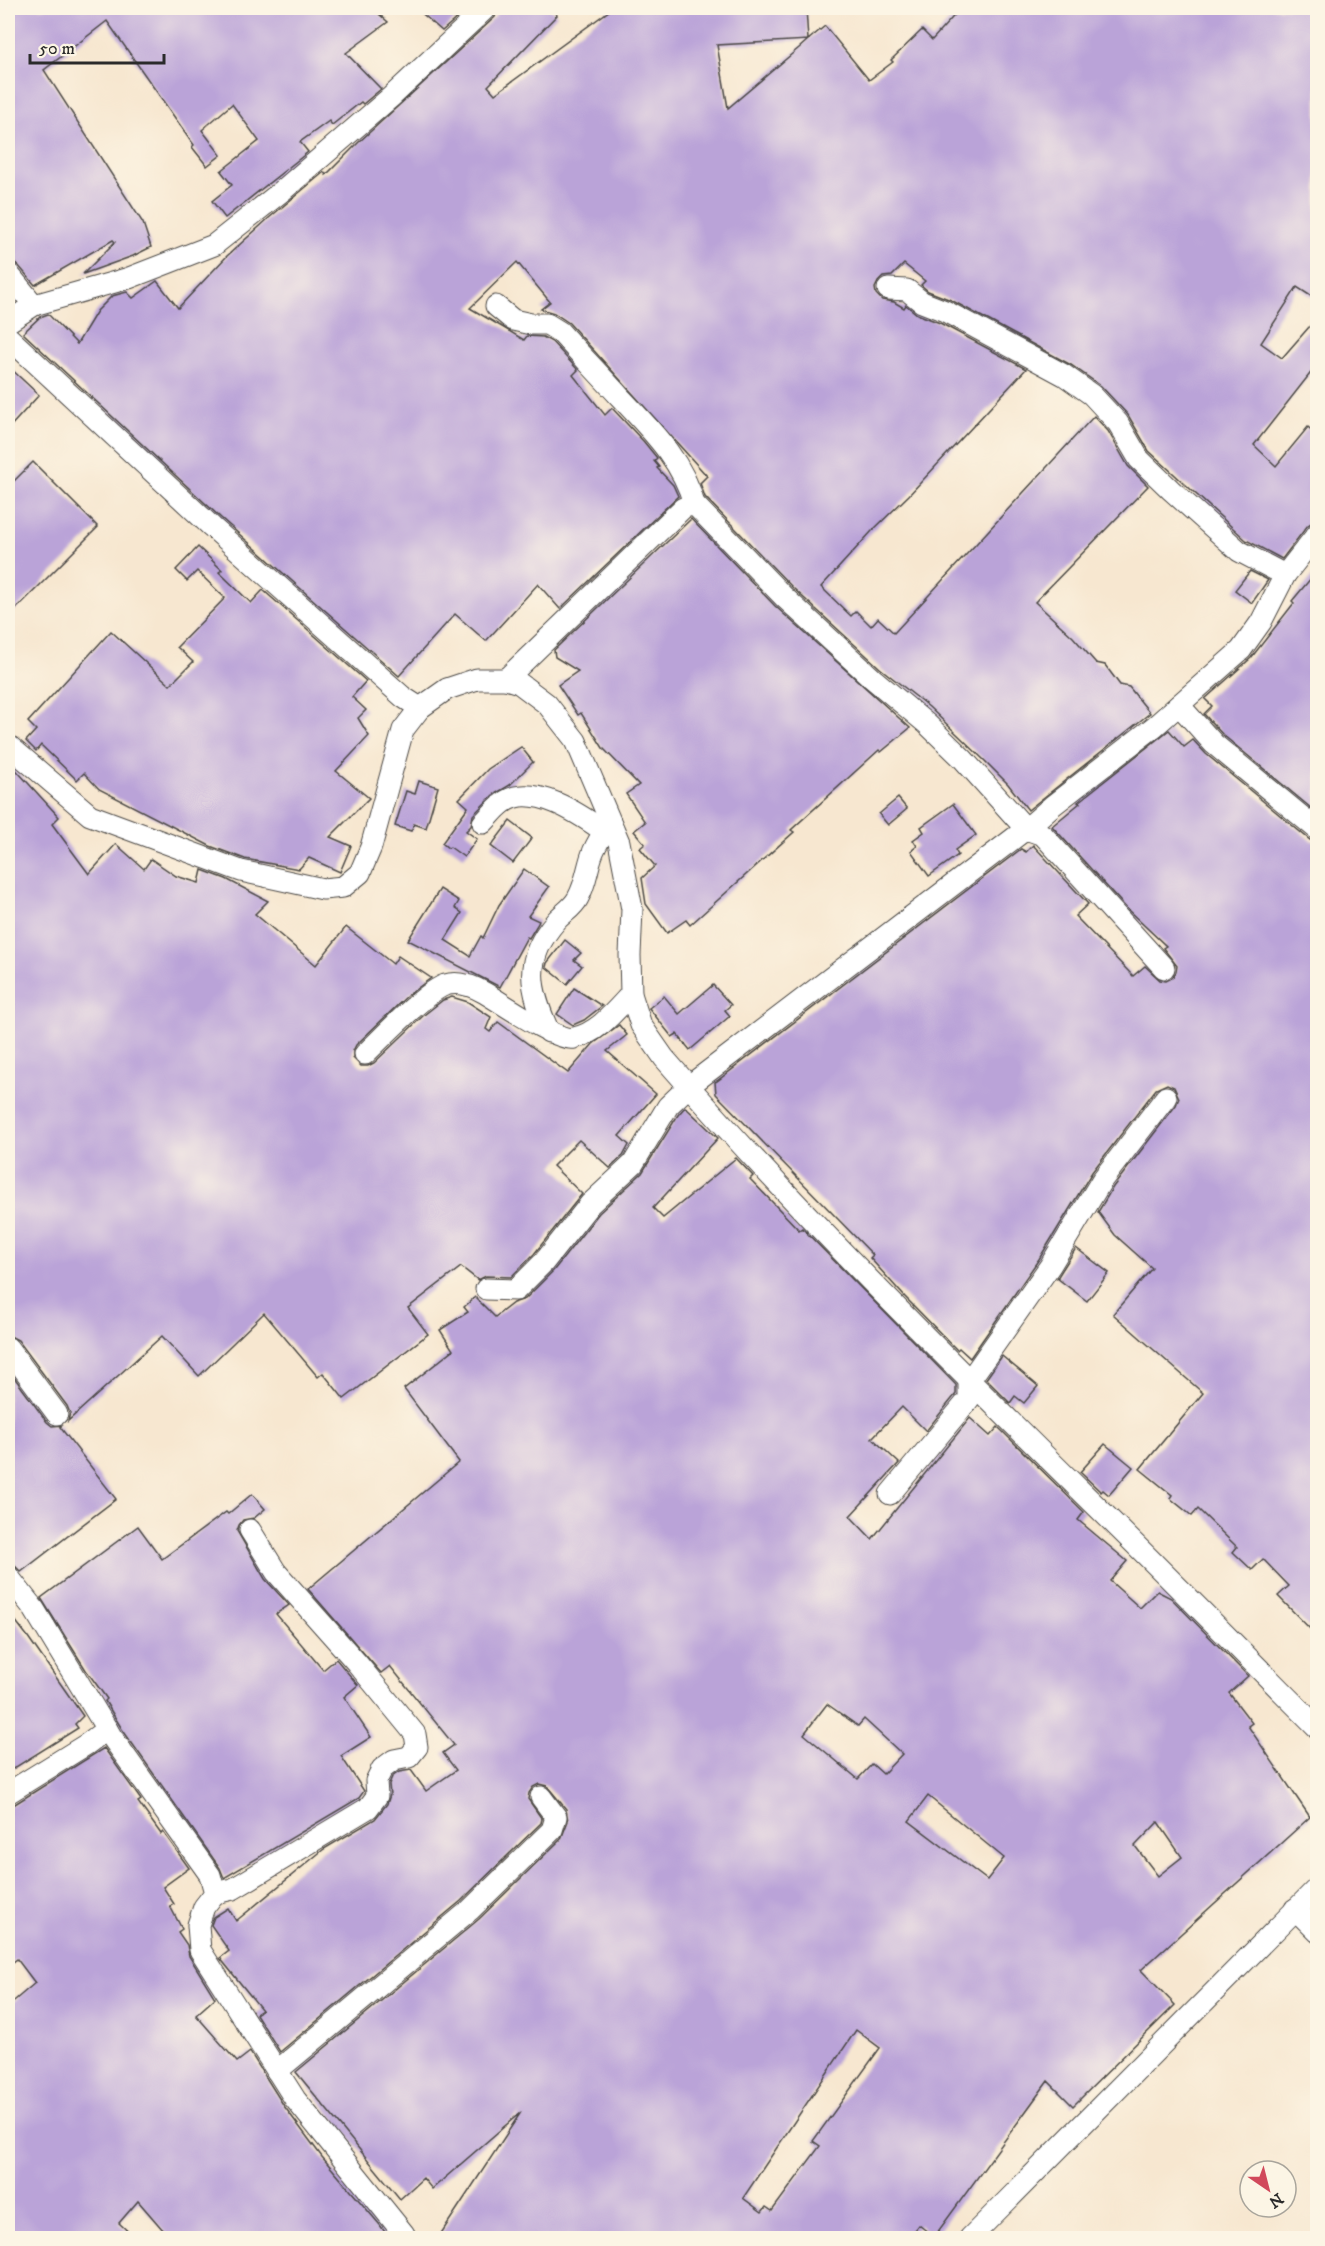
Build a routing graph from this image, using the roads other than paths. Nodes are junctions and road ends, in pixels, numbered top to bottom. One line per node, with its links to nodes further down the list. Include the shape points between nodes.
1 (486, 8): 4 (street, via 391,97 214,245 129,278)
2 (8, 273): 4 (street)
3 (888, 289): 10 (street, via 907,290 922,302 1064,375 1092,394 1118,423 1139,459 1171,490 1239,551)
4 (34, 305): 6 (street)
5 (496, 306): 8 (street, via 513,320 547,324 560,332 649,428 679,468)
6 (8, 322)
7 (8, 337): 13 (street, via 212,526)
8 (694, 504): 11 (street, via 683,508); 17 (street, via 784,597 963,759)
9 (1317, 533): 10 (street)
10 (1285, 575): 12 (street, via 1261,622 1241,650)
11 (506, 679): 13 (street, via 477,680 447,689); 16 (street, via 519,683 547,704 576,741)
12 (1179, 705): 17 (street); 18 (street, via 1214,744)
13 (420, 708): 14 (street, via 403,730 371,848 360,873 342,887 323,889 241,871 90,815)
14 (8, 745)
15 (483, 823): 16 (street, via 505,801 526,795 549,799)
16 (608, 827): 20 (street, via 619,842 632,909); 21 (street, via 592,854 584,889 576,903 556,921 532,962 533,987)
17 (1026, 828): 19 (street, via 1043,835); 23 (street)
18 (1317, 830)
19 (1164, 968)
20 (632, 993): 21 (street, via 592,1031 572,1039); 23 (street, via 641,1025)
21 (549, 1032): 22 (street, via 477,988 459,983 444,986 422,1001)
22 (365, 1054)
23 (688, 1086): 25 (street, via 669,1106 633,1164 590,1204 544,1262 516,1290); 27 (street)
24 (1166, 1097): 27 (street, via 1102,1180 1050,1266)
25 (486, 1290)
26 (8, 1348): 28 (street)
27 (969, 1382): 29 (street, via 969,1399); 32 (street)
28 (57, 1414)
29 (890, 1494)
30 (250, 1530): 37 (street, via 276,1572 415,1734 417,1747 409,1757 394,1760 382,1769 376,1781 377,1796 368,1808 233,1889)
31 (8, 1576): 33 (street, via 34,1609)
32 (1317, 1728)
33 (107, 1729): 34 (street); 37 (street, via 210,1875)
34 (8, 1793)
35 (541, 1797): 40 (street, via 556,1817 552,1830 470,1910)
36 (1317, 1887): 38 (street)
37 (215, 1893): 40 (street, via 198,1924 200,1950)
38 (1295, 1909): 39 (street); 42 (street)
39 (1317, 1932)
40 (277, 2071): 41 (street, via 294,2099 404,2234)
41 (402, 2238)
42 (970, 2238)

